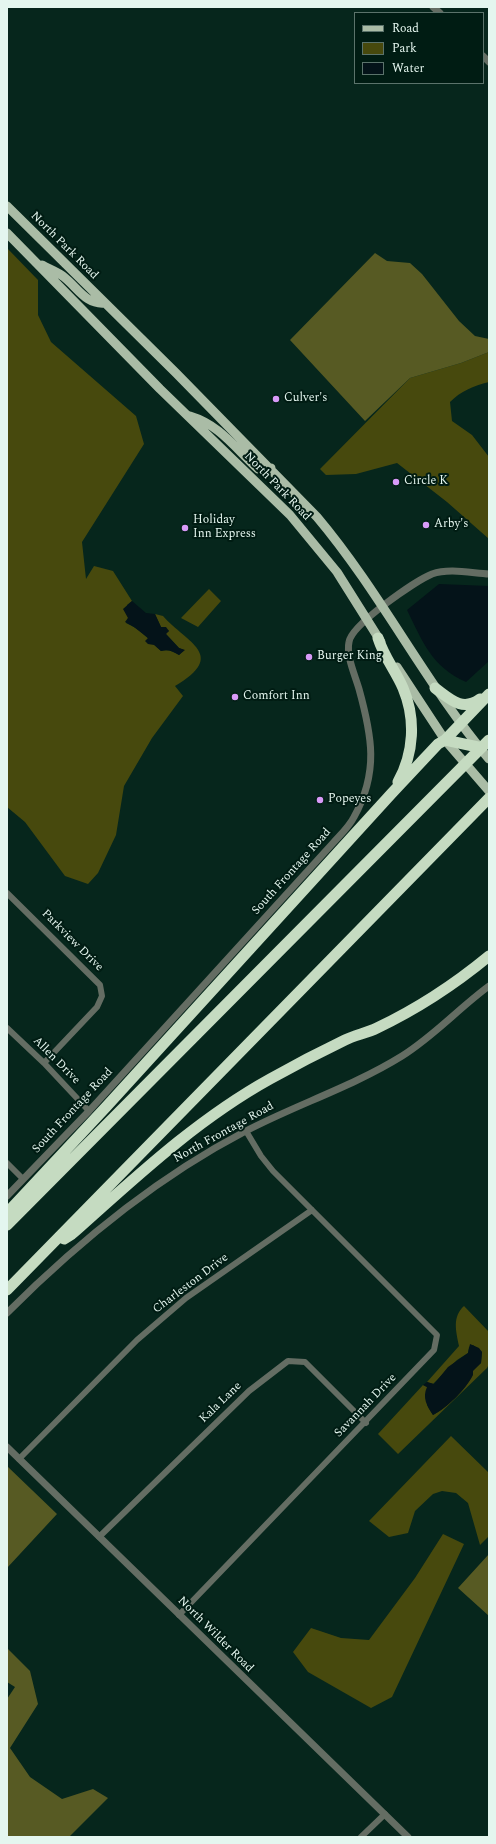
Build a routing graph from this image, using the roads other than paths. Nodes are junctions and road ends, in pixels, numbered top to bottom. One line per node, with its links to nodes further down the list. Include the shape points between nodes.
1 (7, 206): 4 (main road, North Park Road)
2 (7, 233): 3 (main road, North Park Road)
3 (32, 259): 4 (main road, via 64,276 86,299 98,304); 5 (main road, North Park Road)
4 (105, 303): 6 (main road, North Park Road)
5 (189, 415): 6 (main road, via 216,427 258,469); 9 (main road, North Park Road, via 290,515 336,572)
6 (271, 468): 8 (main road, North Park Road, via 334,537)
7 (489, 574): 8 (street, South Frontage Road, via 446,571 432,574)
8 (383, 606): 9 (street, South Frontage Road); 11 (main road, North Park Road)
9 (367, 619): 10 (main road, North Park Road); 28 (street, South Frontage Road, via 355,629 348,642 371,739 370,775 354,818)
10 (378, 638): 14 (main road, North Park Road); 19 (highway, via 382,652 402,687 412,723 408,759 403,774)
11 (435, 688): 12 (highway, via 455,702 466,705 473,704); 13 (main road, North Park Road)
12 (489, 693): 13 (highway)
13 (460, 724): 14 (highway); 16 (main road, North Park Road)
14 (445, 740): 16 (highway); 18 (main road, North Park Road); 19 (highway, via 438,744)
15 (489, 740): 35 (highway)
16 (478, 747): 17 (main road, North Park Road)
17 (489, 759)
18 (489, 791)
19 (392, 792): 34 (highway)
20 (489, 798): 36 (highway)
21 (7, 893): 27 (street, Parkview Drive, via 100,985 102,996 97,1007)
22 (489, 951): 26 (highway, via 426,996)
23 (489, 956): 26 (highway, via 430,999 376,1029)
24 (489, 986): 29 (street, North Frontage Road, via 402,1056)
25 (7, 1028): 27 (street, Allen Drive)
26 (356, 1036): 36 (highway, via 270,1079 234,1101 136,1177 72,1234)
27 (44, 1063): 28 (street, Allen Drive)
28 (89, 1111): 31 (street, South Frontage Road)
29 (246, 1131): 33 (street, via 265,1161); 38 (street, North Frontage Road, via 207,1152 143,1195 60,1264)
30 (7, 1163): 31 (street)
31 (23, 1179): 32 (street, South Frontage Road)
32 (7, 1196)
33 (312, 1210): 39 (street, Savannah Drive, via 437,1335 434,1350); 41 (street, Charleston Drive, via 186,1298 138,1340)
34 (7, 1213)
35 (7, 1225)
36 (49, 1247): 37 (highway)
37 (7, 1290)
38 (7, 1313)
39 (366, 1423): 42 (street, Kala Lane, via 305,1362 288,1361 249,1391); 43 (street, Savannah Drive)
40 (7, 1447): 41 (street, North Wilder Road)
41 (19, 1459): 42 (street, North Wilder Road)
42 (99, 1537): 43 (street, North Wilder Road)
43 (179, 1615): 44 (street, North Wilder Road)
44 (385, 1814): 45 (street); 46 (street, North Wilder Road)
45 (361, 1837)
46 (408, 1837)

